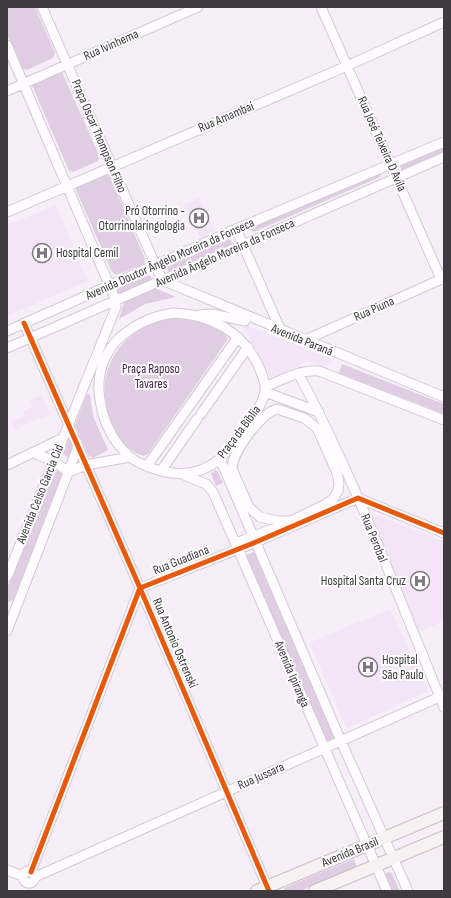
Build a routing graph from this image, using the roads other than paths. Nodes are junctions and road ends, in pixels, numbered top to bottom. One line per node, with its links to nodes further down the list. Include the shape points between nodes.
1 (42, 7): 6 (street, Praça Oscar Thompson Filho)
2 (198, 7): 6 (street, Rua Ivinhema)
3 (321, 7): 7 (street, Rua José Teixeira D Avila)
4 (444, 22): 7 (street, Rua Amambaí)
5 (7, 45): 8 (street)
6 (68, 64): 8 (street, Rua Ivinhema); 13 (street, Praça Oscar Thompson Filho)
7 (348, 66): 12 (street, Rua José Teixeira D Avila); 13 (street, Rua Amambaí)
8 (24, 84): 9 (street, Rua Ivinhema); 15 (street)
9 (7, 91)
10 (444, 142): 12 (street, Avenida Doutor Ângelo Moreira da Fonseca)
11 (444, 157): 14 (street, Avenida Ângelo Moreira da Fonseca)
12 (392, 164): 14 (street, Rua José Teixeira D Avila); 17 (street, Avenida Doutor Ângelo Moreira da Fonseca)
13 (112, 166): 15 (street, Rua Amambaí); 19 (street, Praça Oscar Thompson Filho)
14 (398, 178): 18 (street, Avenida Ângelo Moreira da Fonseca); 20 (street, Rua José Teixeira D Avila)
15 (68, 186): 16 (street, Rua Amambaí); 22 (street)
16 (7, 212)
17 (236, 229): 18 (street); 19 (street, Avenida Doutor Ângelo Moreira da Fonseca)
18 (243, 244): 21 (street, Avenida Ângelo Moreira da Fonseca); 30 (street)
19 (154, 265): 21 (street, Praça Oscar Thompson Filho); 22 (street, Avenida Doutor Ângelo Moreira da Fonseca)
20 (443, 279): 33 (street, Rua Piuna)
21 (162, 280): 23 (street, Avenida Ângelo Moreira da Fonseca); 28 (street, Avenida Paraná)
22 (109, 286): 23 (street); 27 (street, Avenida Doutor Ângelo Moreira da Fonseca)
23 (116, 301): 24 (street, Avenida Ângelo Moreira da Fonseca); 26 (street, Avenida Celso Garcia Cid, via 116,311)
24 (95, 310): 26 (street); 32 (street, Avenida Ângelo Moreira da Fonseca)
25 (197, 315): 28 (street, via 212,314); 31 (street, Praça da Bíblia, via 220,325); 34 (street, Praça da Bíblia, via 173,313 152,318 133,328)
26 (112, 320): 37 (street, Avenida Celso Garcia Cid)
27 (24, 323): 29 (street, Avenida Doutor Ângelo Moreira da Fonseca); 32 (street, Rua Antonio Ostrenski)
28 (270, 327): 30 (street, Avenida Paraná)
29 (7, 331)
30 (281, 331): 33 (street, Avenida Paraná)
31 (238, 337): 35 (street, Praça da Bíblia); 58 (street)
32 (31, 338): 36 (street, Avenida Ângelo Moreira da Fonseca); 43 (street, Rua Antonio Ostrenski)
33 (305, 340): 42 (street, Avenida Paraná)
34 (114, 343): 37 (street); 40 (street, Praça da Bíblia, via 103,362)
35 (248, 347): 39 (street, Praça da Bíblia, via 261,372); 59 (street)
36 (7, 348)
37 (94, 362): 40 (street); 44 (street, Avenida Celso Garcia Cid)
38 (298, 373): 39 (street, Avenida Paraná); 46 (street, Rua Perobal); 47 (street, Avenida Paraná, via 319,371)
39 (265, 389): 41 (street); 45 (street, Praça da Bíblia)
40 (99, 391): 52 (street, Praça da Bíblia, via 107,426)
41 (281, 397): 45 (street); 46 (street)
42 (444, 397)
43 (58, 401): 44 (street); 48 (street, Rua Antonio Ostrenski)
44 (78, 404): 48 (street, Avenida Celso Garcia Cid)
45 (265, 411): 53 (street, Praça da Bíblia); 62 (street, via 235,454); 66 (street, via 288,411 312,423 325,443 337,473 339,483 335,495 326,504)
46 (319, 412): 64 (street, Rua Perobal)
47 (444, 420)
48 (69, 425): 49 (street, Avenida Celso Garcia Cid); 50 (street, Rua Antonio Ostrenski)
49 (63, 438): 51 (street); 55 (street, Avenida Celso Garcia Cid)
50 (78, 448): 57 (street, Rua Antonio Ostrenski); 60 (street, Avenida Celso Garcia Cid)
51 (34, 453): 55 (street); 56 (street)
52 (130, 457): 54 (street); 58 (street, Praça da Bíblia)
53 (220, 459): 61 (street, Praça da Bíblia, via 212,466); 62 (street, Avenida Ipiranga)
54 (108, 460): 57 (street); 63 (street)
55 (53, 461): 60 (street); 70 (street, Avenida Celso Garcia Cid)
56 (7, 465)
57 (86, 465): 60 (street); 63 (street, Rua Antonio Ostrenski)
58 (147, 466): 59 (street, Praça da Bíblia)
59 (161, 471): 61 (street, Praça da Bíblia)
60 (68, 472): 72 (street, Avenida Celso Garcia Cid)
61 (181, 474): 69 (street, Avenida Ipiranga, via 196,478 213,492)
62 (230, 475): 65 (street); 68 (street, Avenida Ipiranga)
63 (93, 480): 71 (street, Rua Antonio Ostrenski)
64 (358, 498): 67 (street); 68 (street, Rua Guadiana); 74 (street, Rua Perobal)
65 (254, 513): 66 (street, via 268,519); 68 (street)
66 (291, 521): 68 (street)
67 (444, 533)
68 (255, 539): 69 (street, Rua Guadiana); 76 (street, Avenida Ipiranga)
69 (237, 546): 71 (street, Rua Guadiana); 77 (street, Avenida Ipiranga)
70 (7, 577)
71 (140, 588): 78 (street, Rua Antonio Ostrenski); 86 (street, Rua Guadiana)
72 (10, 612): 73 (street, Avenida Celso Garcia Cid)
73 (7, 631)
74 (442, 696): 75 (street, Rua Perobal); 76 (street, Rua Jussara)
75 (444, 707)
76 (341, 741): 77 (street, Rua Jussara); 81 (street, Avenida Ipiranga)
77 (323, 748): 78 (street, Rua Jussara); 82 (street, Avenida Ipiranga)
78 (227, 791): 86 (street, Rua Jussara); 87 (street, Rua Antonio Ostrenski)
79 (444, 813): 81 (main road, Avenida Brasil)
80 (444, 837): 83 (main road, Avenida Brasil)
81 (384, 838): 82 (main road, Avenida Brasil); 83 (street, Avenida Ipiranga)
82 (367, 845): 84 (street, Avenida Ipiranga); 87 (main road, Avenida Brasil)
83 (393, 858): 84 (main road, Avenida Brasil); 90 (street, Avenida Ipiranga)
84 (376, 865): 88 (main road, Avenida Brasil); 89 (street, Avenida Ipiranga)
85 (7, 870): 86 (street, via 23,876 24,881)
86 (32, 881)
87 (264, 890)
88 (315, 891)
89 (387, 891)
90 (408, 891)

